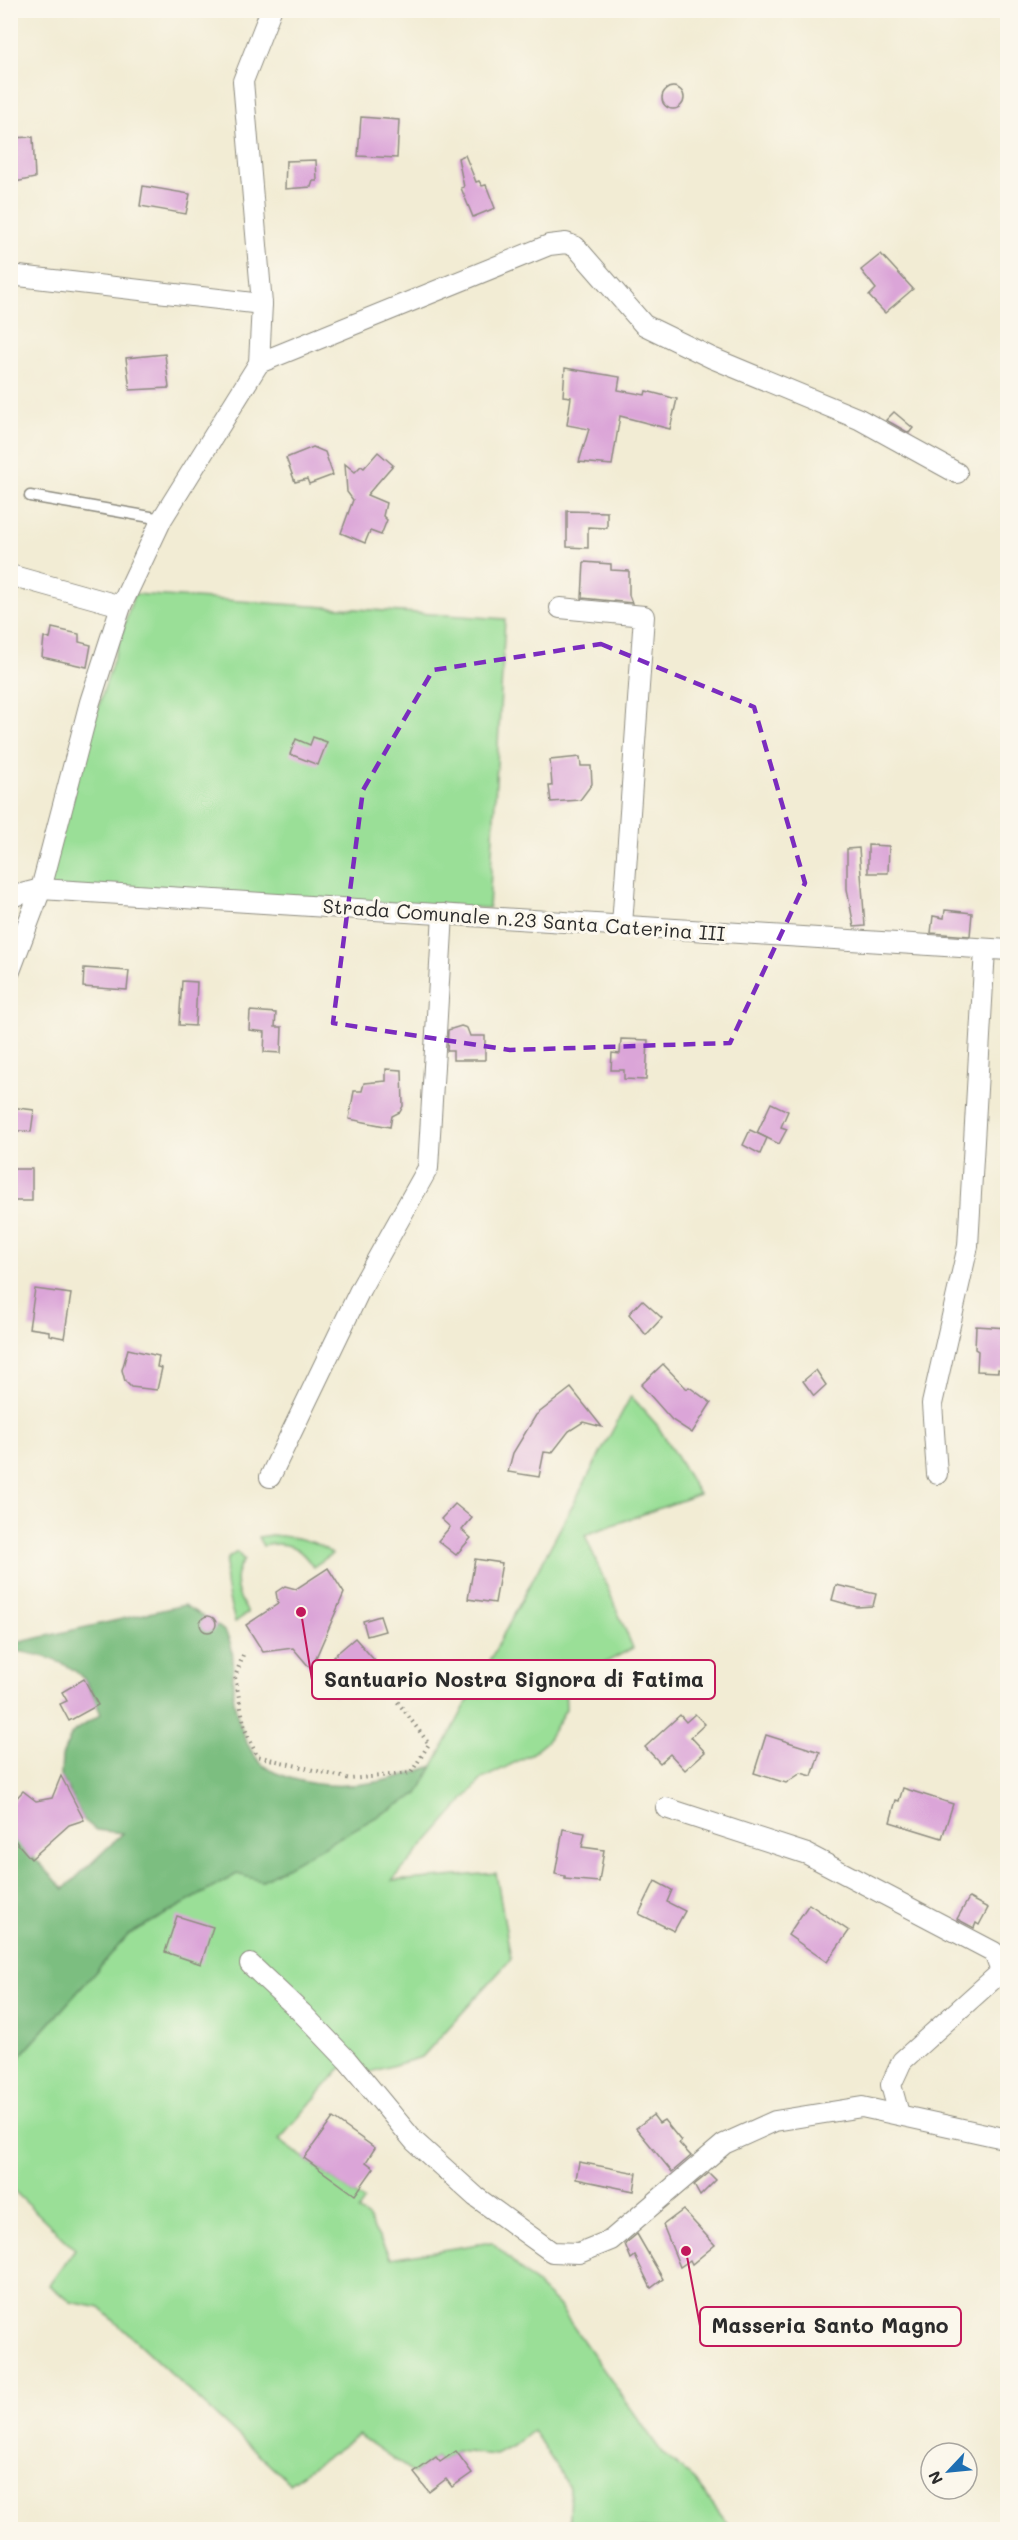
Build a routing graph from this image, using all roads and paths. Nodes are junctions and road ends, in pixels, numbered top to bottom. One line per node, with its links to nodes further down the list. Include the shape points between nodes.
1 (271, 10): 3 (street, via 243,81)
2 (10, 275): 3 (street)
3 (262, 304): 4 (street)
4 (259, 363): 5 (street, via 549,245 566,243 576,247 644,326 859,419); 7 (street)
5 (957, 473)
6 (30, 496): 7 (lane)
7 (162, 519): 9 (street)
8 (10, 574): 9 (street)
9 (121, 606): 11 (street, via 90,702)
10 (560, 608): 14 (street, via 644,616)
11 (41, 889): 12 (street, Strada Comunale n.23 Santa Caterina III); 13 (street, Strada Comunale n.23 Santa Caterina III); 17 (street)
12 (10, 897)
13 (443, 914): 14 (street, Strada Comunale n.23 Santa Caterina III); 19 (street, via 428,1168 361,1288)
14 (622, 926): 15 (street, Strada Comunale n.23 Santa Caterina III)
15 (985, 949): 16 (street, Strada Comunale n.23 Santa Caterina III); 18 (street, via 968,1246 932,1404)
16 (1008, 950)
17 (10, 971)
18 (937, 1474)
19 (270, 1477)
20 (243, 1655): 21 (path, via 235,1677 245,1729 257,1756 350,1779 411,1773 429,1744)
21 (397, 1701)
22 (666, 1808): 24 (street, via 807,1854 994,1952 1001,1972 902,2061 891,2085)
23 (250, 1964): 24 (street, via 347,2060 414,2141 476,2197 552,2252 579,2253 611,2240 724,2144 775,2121 862,2107)
24 (899, 2114): 25 (street)
25 (1008, 2139)

